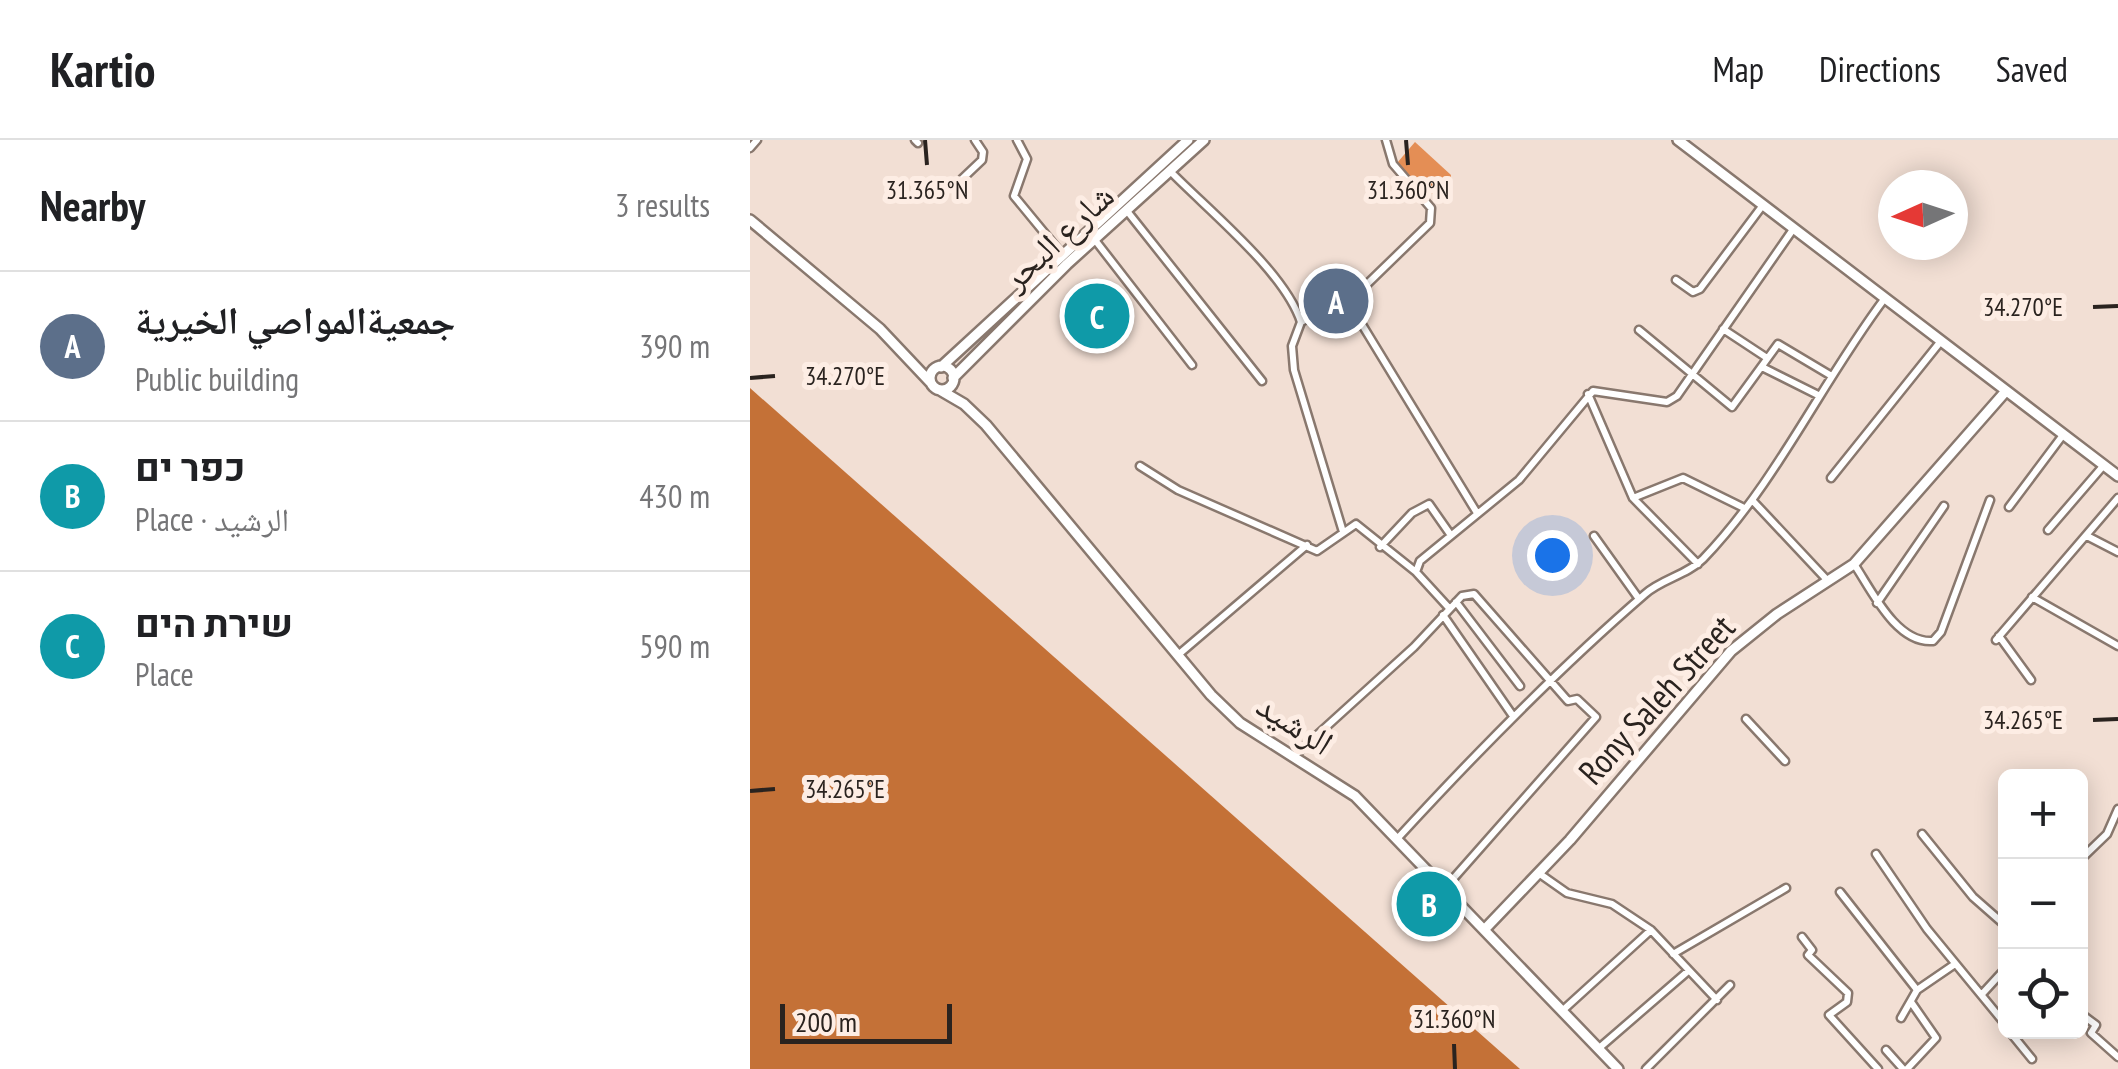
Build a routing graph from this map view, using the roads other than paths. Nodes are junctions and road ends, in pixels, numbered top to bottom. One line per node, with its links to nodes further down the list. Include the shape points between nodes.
1 (758, 140): 8 (street)
2 (975, 140): 10 (street, via 982,160)
3 (1017, 140): 16 (street, via 1026,160 1014,196)
4 (1188, 140): 16 (main road, شارع البحر)
5 (1204, 140): 9 (main road, شارع البحر)
6 (1386, 140): 19 (street, via 1393,164 1431,208 1430,223)
7 (1678, 140): 11 (main road)
8 (750, 148)
9 (1170, 171): 12 (main road, شارع البحر); 20 (street, via 1275,278)
10 (962, 179)
11 (1764, 204): 14 (main road); 17 (street, via 1700,288 1694,292)
12 (1127, 211): 15 (main road, شارع البحر); 32 (street)
13 (750, 220): 25 (main road, الرشيد)
14 (1795, 228): 18 (main road); 21 (street)
15 (1095, 240): 26 (street); 31 (main road, شارع البحر)
16 (1061, 253): 27 (main road, شارع البحر)
17 (1676, 280)
18 (1886, 298): 23 (main road); 30 (street)
19 (1347, 300): 20 (street); 50 (street)
20 (1301, 322): 52 (street, via 1292,346 1294,370)
21 (1723, 328): 24 (street); 29 (street)
22 (1640, 330): 29 (street)
23 (1940, 340): 34 (main road); 42 (street)
24 (1767, 358): 28 (street); 30 (street, via 1778,344)
25 (916, 365): 27 (main road); 33 (main road, الرشيد)
26 (1192, 365)
27 (939, 367): 31 (main road, الرشيد, via 951,371); 33 (main road)
28 (1762, 367): 29 (street, via 1732,407); 36 (street)
29 (1692, 374): 35 (street, via 1671,401 1608,390)
30 (1830, 375): 36 (street)
31 (953, 380): 33 (main road, شارع البحر); 37 (main road, الرشيد)
32 (1262, 381)
33 (936, 387): 37 (main road, الرشيد)
34 (2006, 391): 38 (main road); 60 (main road, Rony Saleh Street)
35 (1588, 394): 43 (street); 50 (street, via 1534,464)
36 (1818, 395): 45 (street)
37 (964, 404): 68 (main road, الرشيد, via 1051,498)
38 (2064, 434): 39 (main road); 49 (street)
39 (2104, 465): 41 (main road); 51 (street)
40 (1140, 466): 56 (street, via 1178,490)
41 (2118, 476)
42 (1830, 478)
43 (1633, 498): 48 (street, via 1683,478); 59 (street)
44 (2118, 498): 55 (street)
45 (1752, 500): 48 (street); 62 (street)
46 (1990, 500): 65 (street, via 1938,637 1916,637)
47 (1944, 506): 65 (street)
48 (1744, 508): 59 (street)
49 (2009, 508)
50 (1477, 513): 53 (street)
51 (2048, 530)
52 (1344, 532): 56 (street, via 1322,550); 57 (street, via 1356,524)
53 (1450, 534): 57 (street, via 1430,504); 61 (street)
54 (1594, 536): 64 (street)
55 (2087, 536): 58 (street); 63 (street)
56 (1307, 546): 68 (street)
57 (1380, 547): 61 (street)
58 (2118, 552)
59 (1698, 564): 64 (street)
60 (1854, 564): 62 (main road, Rony Saleh Street); 65 (street)
61 (1416, 572): 66 (street)
62 (1829, 582): 81 (main road, Rony Saleh Street, via 1732,651)
63 (2032, 598): 67 (street); 70 (street, via 1998,638)
64 (1638, 599): 69 (street)
65 (1877, 603)
66 (1449, 608): 69 (street, via 1474,594); 71 (street); 72 (street); 74 (street)
67 (2118, 646)
68 (1177, 656): 74 (main road, الرشيد, via 1240,723)
69 (1550, 680): 72 (street); 82 (street, via 1568,701 1581,701 1596,722)
70 (2030, 680)
71 (1520, 686)
72 (1513, 716): 78 (street)
73 (1746, 719): 75 (street)
74 (1294, 756): 78 (main road, الرشيد, via 1355,796)
75 (1785, 761)
76 (2118, 808): 80 (street, via 2107,834)
77 (1922, 834): 85 (street)
78 (1397, 839): 82 (main road, الرشيد)
79 (1876, 854): 90 (street)
80 (2081, 859)
81 (1540, 874): 86 (main road, Rony Saleh Street); 87 (street, via 1566,892 1612,904)
82 (1445, 888): 86 (main road, الرشيد)
83 (1786, 888): 89 (street)
84 (1840, 892): 94 (street)
85 (1998, 919)
86 (1484, 930): 98 (main road, الرشيد)
87 (1651, 930): 89 (street); 98 (street)
88 (1802, 937): 110 (street, via 1812,950 1808,955 1848,993 1847,1002 1829,1015)
89 (1672, 954): 91 (street)
90 (1954, 964): 94 (street); 95 (street)
91 (1687, 972): 96 (street); 103 (street)
92 (1998, 977): 95 (street)
93 (1730, 985): 96 (street)
94 (1917, 990): 97 (street)
95 (1983, 993): 99 (street)
96 (1717, 1000): 109 (street)
97 (1911, 1002): 100 (street); 107 (street, via 1936,1034)
98 (1561, 1012): 103 (main road, الرشيد)
99 (1998, 1013)
100 (1901, 1018)
101 (2088, 1020): 105 (street, via 2096,1026 2091,1033)
102 (2016, 1039): 106 (street)
103 (1598, 1050): 108 (main road, الرشيد)
104 (1886, 1050): 111 (street)
105 (2118, 1057)
106 (2032, 1059)
107 (1918, 1066): 111 (street)
108 (1618, 1069)
109 (1646, 1069)
110 (1878, 1069)
111 (1905, 1069)

